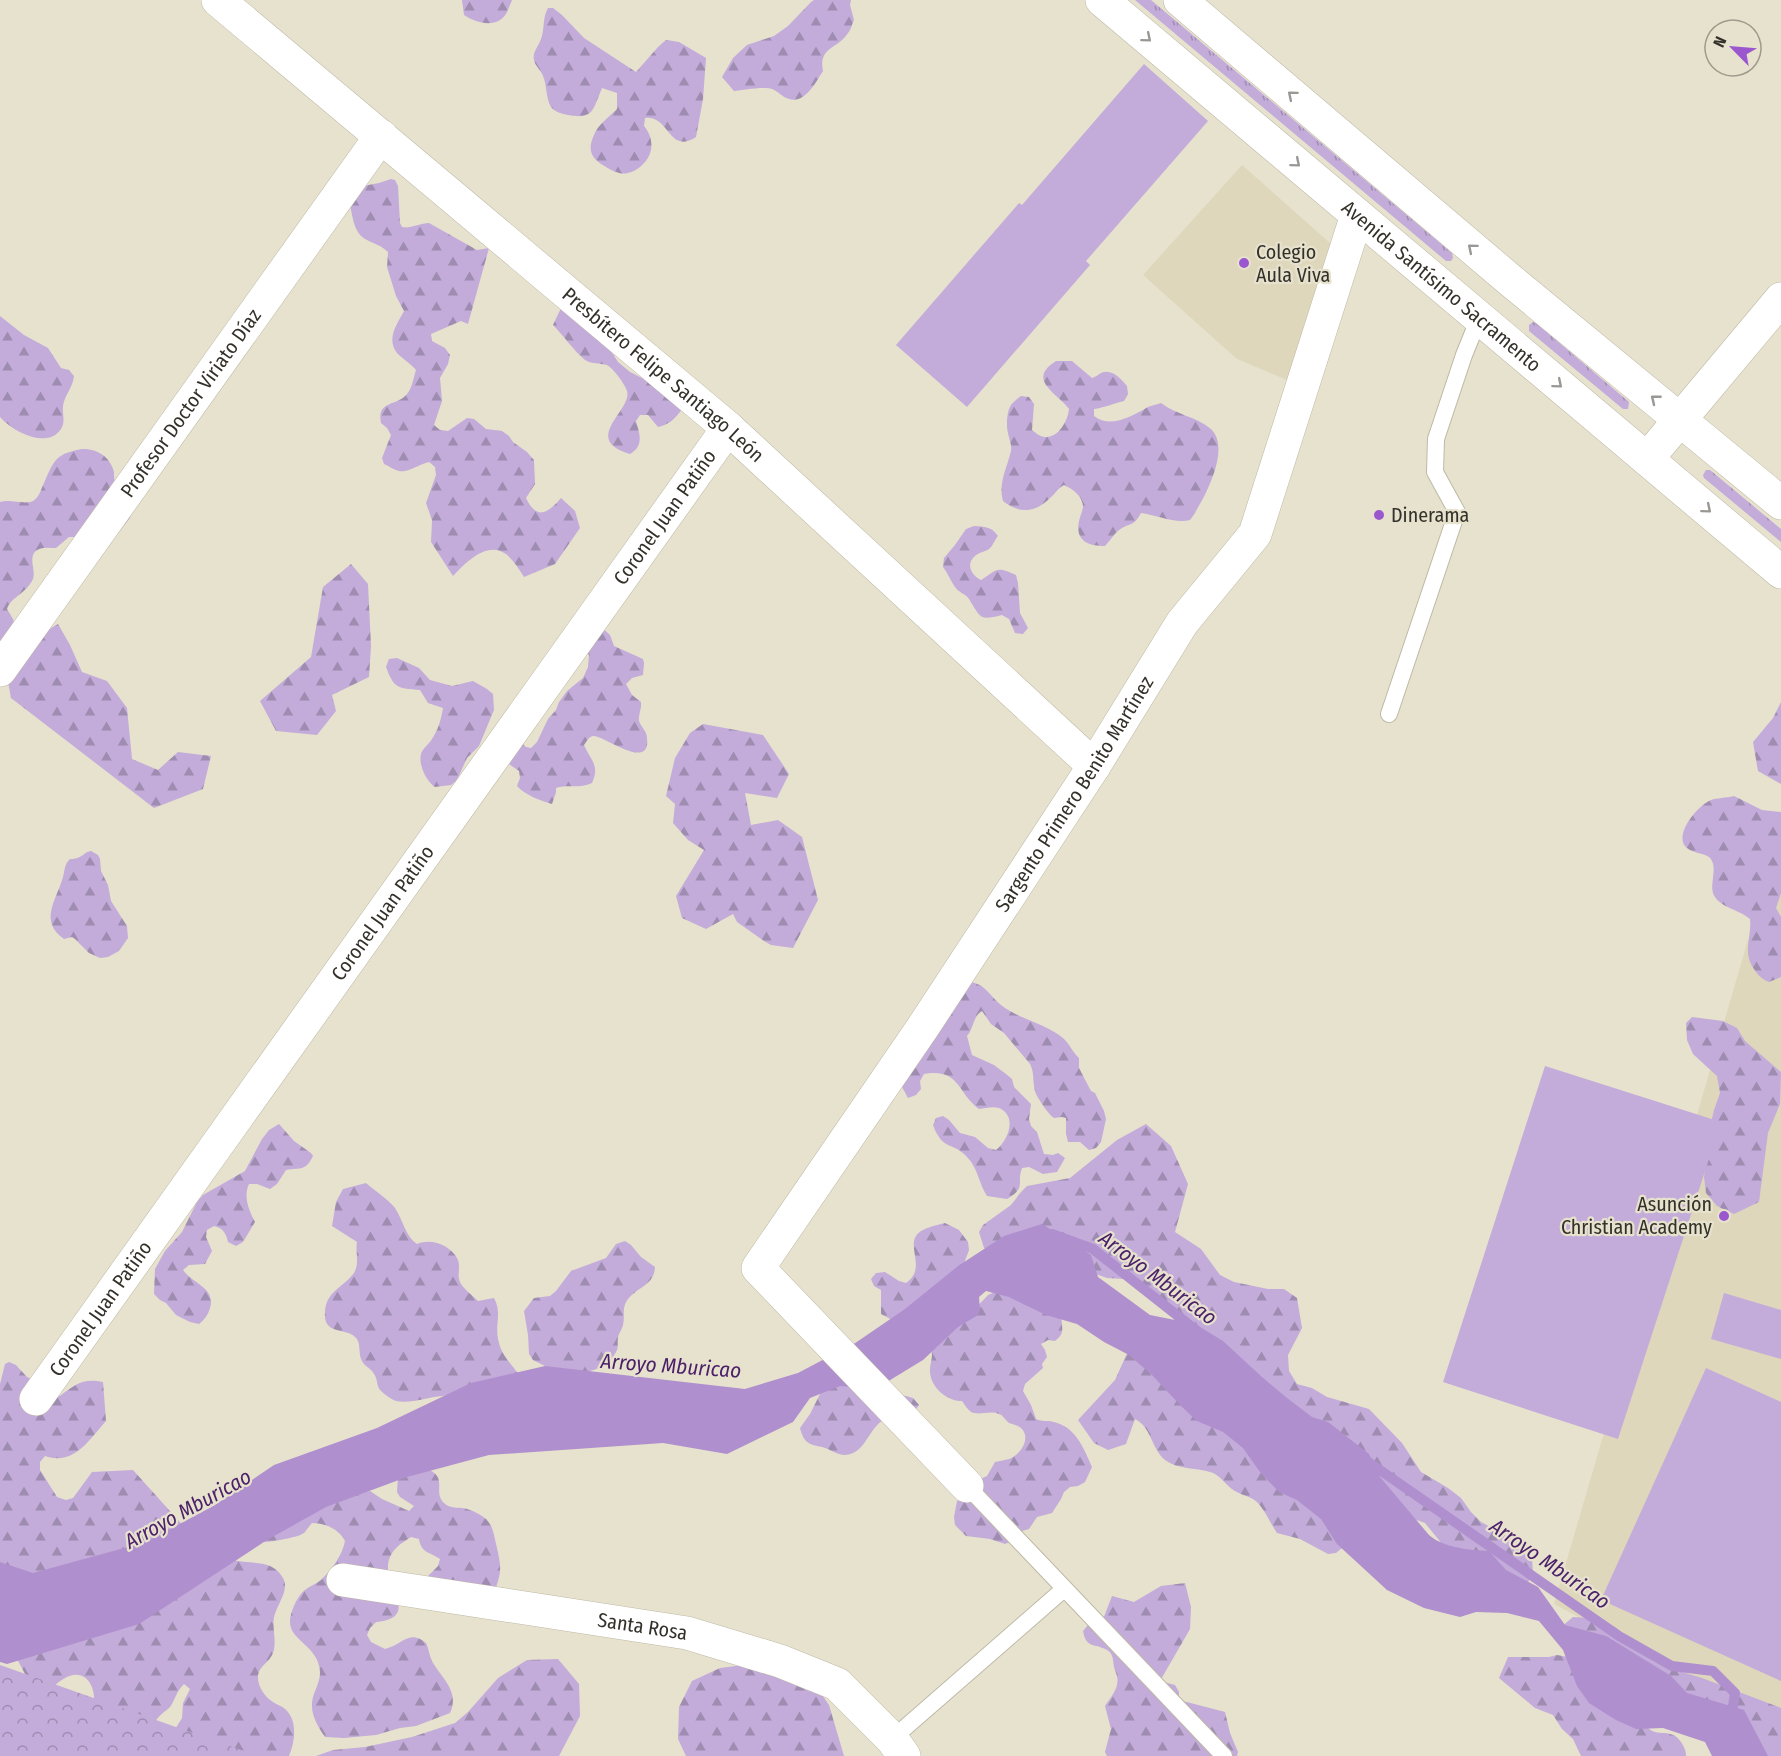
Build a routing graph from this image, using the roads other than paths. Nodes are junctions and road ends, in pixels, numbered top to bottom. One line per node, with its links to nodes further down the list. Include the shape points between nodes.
1 (218, 0): 4 (street, Presbítero Felipe Santiago León)
2 (1102, 0): 5 (street, Avenida Santísimo Sacramento, one-way to 5)
3 (1180, 0): 6 (street, one-way to 3)
4 (381, 136): 10 (street, Presbítero Felipe Santiago León); 14 (street, Profesor Doctor Viriato Díaz)
5 (1358, 215): 8 (street, Avenida Santísimo Sacramento); 16 (street, Sargento Primero Benito Martínez, via 1255,534 1182,623)
6 (1510, 280): 8 (street); 9 (street, one-way to 6)
7 (1781, 299): 9 (street)
8 (1479, 318): 11 (street, Avenida Santísimo Sacramento, one-way to 11); 15 (lane, via 1436,440 1435,472 1456,512)
9 (1680, 419): 11 (street); 12 (street)
10 (728, 428): 16 (street, Presbítero Felipe Santiago León); 17 (street, Coronel Juan Patiño)
11 (1647, 459): 13 (street, Avenida Santísimo Sacramento, one-way to 13)
12 (1781, 503)
13 (1781, 572)
14 (0, 670)
15 (1389, 714)
16 (1094, 766): 18 (street, Sargento Primero Benito Martínez, via 923,1027 758,1268)
17 (36, 1398)
18 (967, 1486): 20 (lane)
19 (343, 1580): 21 (street, Santa Rosa, via 687,1633 837,1684)
20 (1064, 1589): 21 (lane); 22 (lane)
21 (898, 1748)
22 (1224, 1756)

